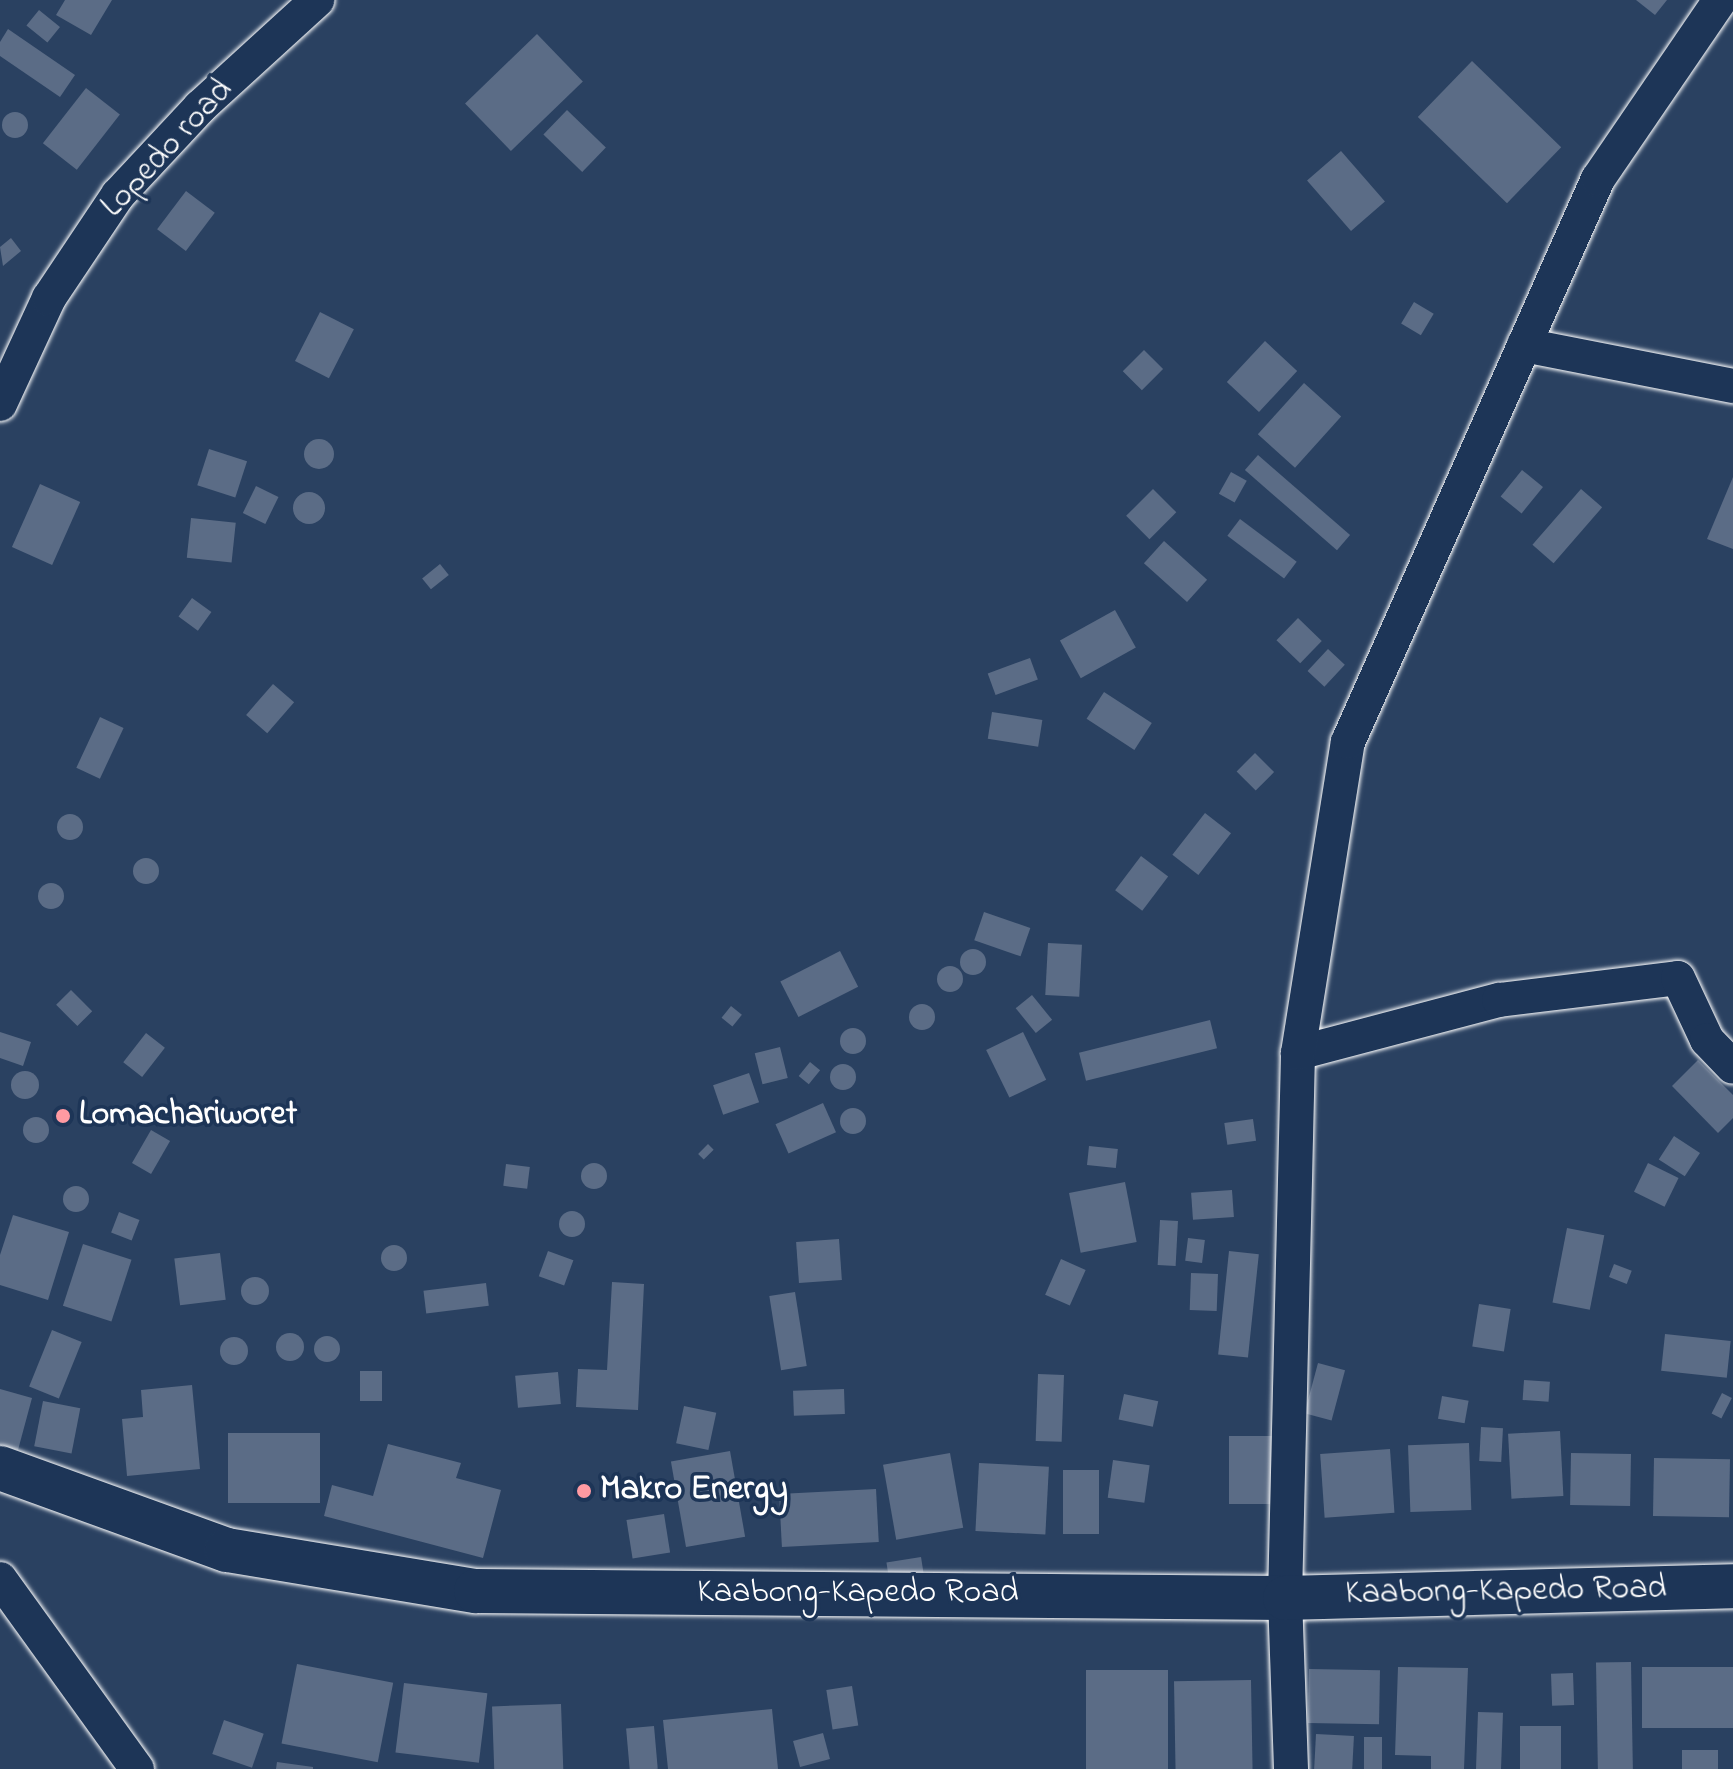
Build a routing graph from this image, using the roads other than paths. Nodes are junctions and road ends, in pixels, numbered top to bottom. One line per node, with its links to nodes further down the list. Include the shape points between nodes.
1 (317, 0): 5 (street, Lopedo road, via 200,107 118,195 49,298)
2 (1720, 0): 3 (street, via 1598,179)
3 (1524, 345): 4 (street); 6 (street, via 1348,742)
4 (1733, 386)
5 (0, 404)
6 (1298, 1053): 7 (street, via 1499,1000 1678,978 1707,1040); 11 (street)
7 (1733, 1067)
8 (0, 1468): 11 (main road, Kaabong-Kapedo Road, via 227,1550 476,1591)
9 (0, 1579): 12 (street)
10 (1733, 1586): 11 (main road, Kaabong-Kapedo Road)
11 (1285, 1598): 13 (street)
12 (137, 1769)
13 (1291, 1769)

